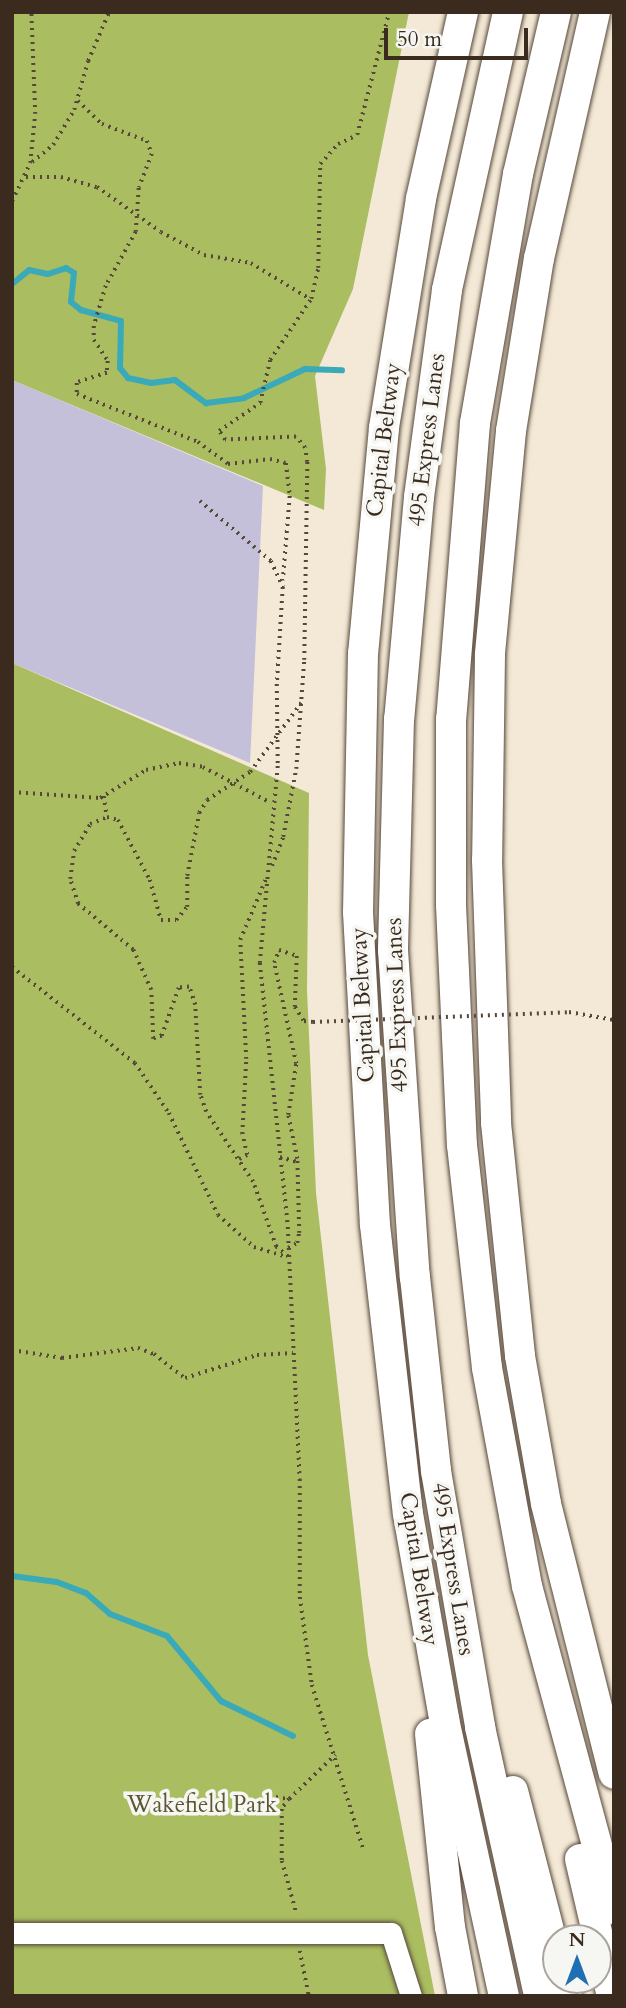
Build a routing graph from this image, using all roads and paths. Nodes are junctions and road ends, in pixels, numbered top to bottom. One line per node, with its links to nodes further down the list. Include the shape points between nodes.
1 (32, 12): 9 (path, via 35,114)
2 (109, 12): 8 (path, via 88,61)
3 (389, 12): 13 (path, via 357,135 338,144 320,164 318,268)
4 (463, 12): 35 (highway, Capital Beltway, via 421,198 384,428 359,741 358,912 370,1148)
5 (508, 12): 34 (highway, 495 Express Lanes, via 484,110 435,367 399,719 396,1031)
6 (556, 12): 33 (highway, 495 Express Lanes, via 517,174 481,386 465,521 451,719 451,905 460,1117 470,1243)
7 (595, 12): 37 (highway, via 539,258 511,431 490,654 487,860 496,1123 520,1356 546,1504)
8 (78, 101): 9 (path, via 53,145); 12 (path, via 102,124 147,141 152,148 139,188)
9 (30, 163): 10 (path)
10 (26, 177): 11 (path); 12 (path, via 80,180)
11 (12, 201)
12 (139, 218): 13 (path, via 204,255 251,263 271,272); 15 (path, via 134,237 106,286 94,326 94,340 108,361 107,373 76,383 76,394 198,442 228,464 270,459 286,463 290,496)
13 (311, 299): 16 (path, via 270,360 260,403 219,431 220,437 230,440 287,434 306,448 309,500)
14 (200, 501): 15 (path, via 271,561)
15 (283, 587): 17 (path)
16 (302, 701): 17 (path); 23 (path, via 286,825)
17 (278, 732): 18 (path, via 250,772); 21 (path)
18 (236, 782): 20 (path, via 203,767 161,765); 21 (path); 22 (path, via 207,800 199,813 187,907 176,920 161,920 150,880 127,829)
19 (12, 792): 20 (path, via 83,799)
20 (104, 796): 22 (path)
21 (272, 804): 23 (path)
22 (107, 817): 27 (path, via 90,824 74,851 70,879 78,904 133,950 151,990 153,1039 163,1036 179,988 189,987 195,1004 200,1095)
23 (269, 872): 26 (path, via 260,963 271,1039); 27 (path, via 240,940 246,1059 242,1135 247,1155)
24 (12, 967): 30 (path, via 135,1063 169,1114 218,1215 254,1247)
25 (614, 1020): 28 (path, bridge, via 569,1013 304,1021 295,1007 297,956 279,950 274,963 296,1058 288,1115)
26 (279, 1157): 28 (path); 29 (path)
27 (239, 1159): 30 (path, via 253,1182 276,1247)
28 (298, 1163): 29 (path, via 299,1233)
29 (288, 1248): 30 (path)
30 (288, 1257): 32 (path)
31 (12, 1350): 32 (path, via 62,1358 125,1347 138,1349 154,1354 185,1378 246,1358)
32 (293, 1353): 36 (path, via 303,1635 312,1685)
33 (503, 1464): 41 (highway, 495 Express Lanes, via 527,1586); 50 (highway, via 547,1726)
34 (436, 1471): 42 (highway); 49 (highway, 495 Express Lanes, via 480,1727)
35 (408, 1514): 47 (highway, via 445,1883); 48 (highway, Capital Beltway, via 444,1718)
36 (335, 1755): 39 (path); 40 (path)
37 (614, 1774)
38 (269, 1796): 39 (path)
39 (289, 1799): 44 (path, via 282,1809 282,1861)
40 (364, 1851)
41 (614, 1909)
42 (548, 1924)
43 (12, 1933): 44 (street)
44 (298, 1933): 45 (path); 46 (street, via 391,1933)
45 (309, 1996)
46 (411, 1996)
47 (463, 1996)
48 (504, 1996)
49 (540, 1996)
50 (612, 1996)

